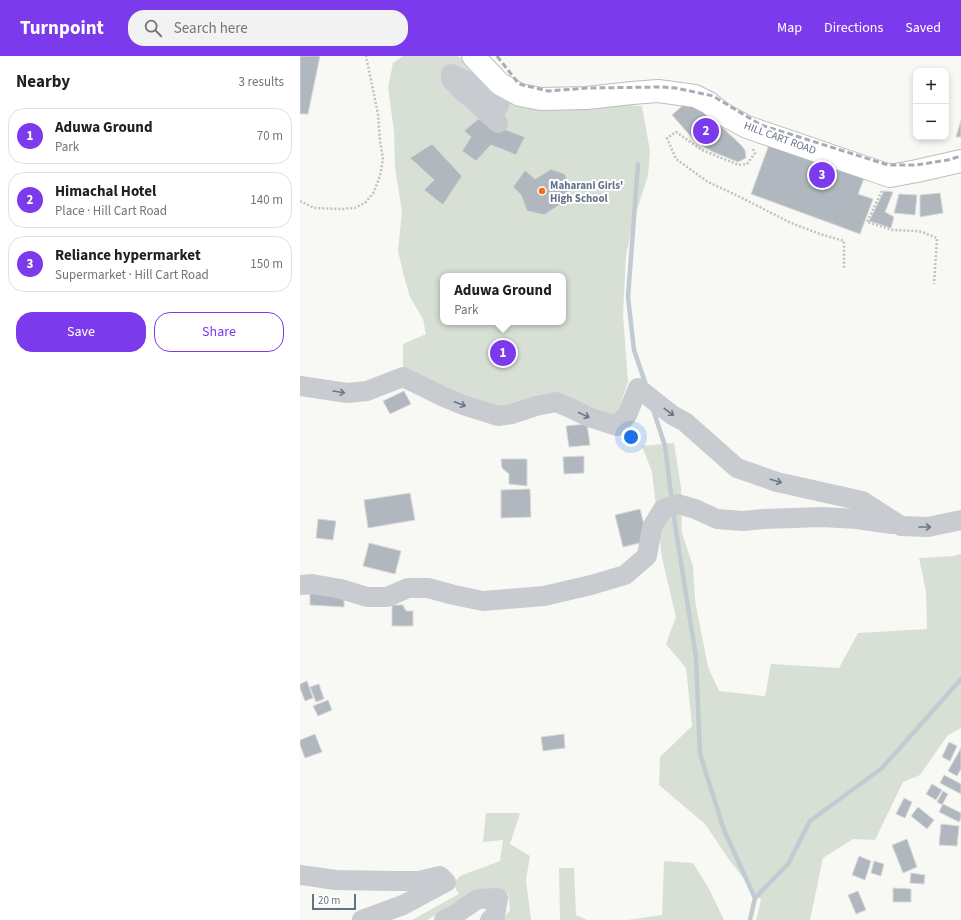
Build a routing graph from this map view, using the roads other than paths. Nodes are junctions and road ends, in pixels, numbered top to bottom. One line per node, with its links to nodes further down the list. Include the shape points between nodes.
1 (462, 56): 3 (street, via 501,100 497,109 464,78 451,74 451,79)
2 (473, 56): 4 (highway, HILL CART ROAD, via 500,84 520,95 541,99 587,98 658,91 695,96 747,127 890,176)
3 (498, 123)
4 (961, 161)
5 (300, 386): 7 (street, one-way to 7, via 347,393 368,391 403,377 444,398 498,416 556,402 617,426 627,416 638,388 685,422 737,468 777,482 862,501)
6 (961, 520): 7 (street, one-way to 6, via 928,527)
7 (901, 526): 8 (street, via 858,519 822,517 743,521 718,519 695,509 671,507 652,528 647,556 625,574 544,596 483,601 428,588 408,588 387,597 367,597 341,589 312,584)
8 (300, 585)
9 (300, 874): 10 (street, via 336,880 419,881 440,876 446,882 403,905)
10 (362, 920)
11 (444, 920): 12 (street, via 478,899 498,898 495,916)
12 (490, 920)

